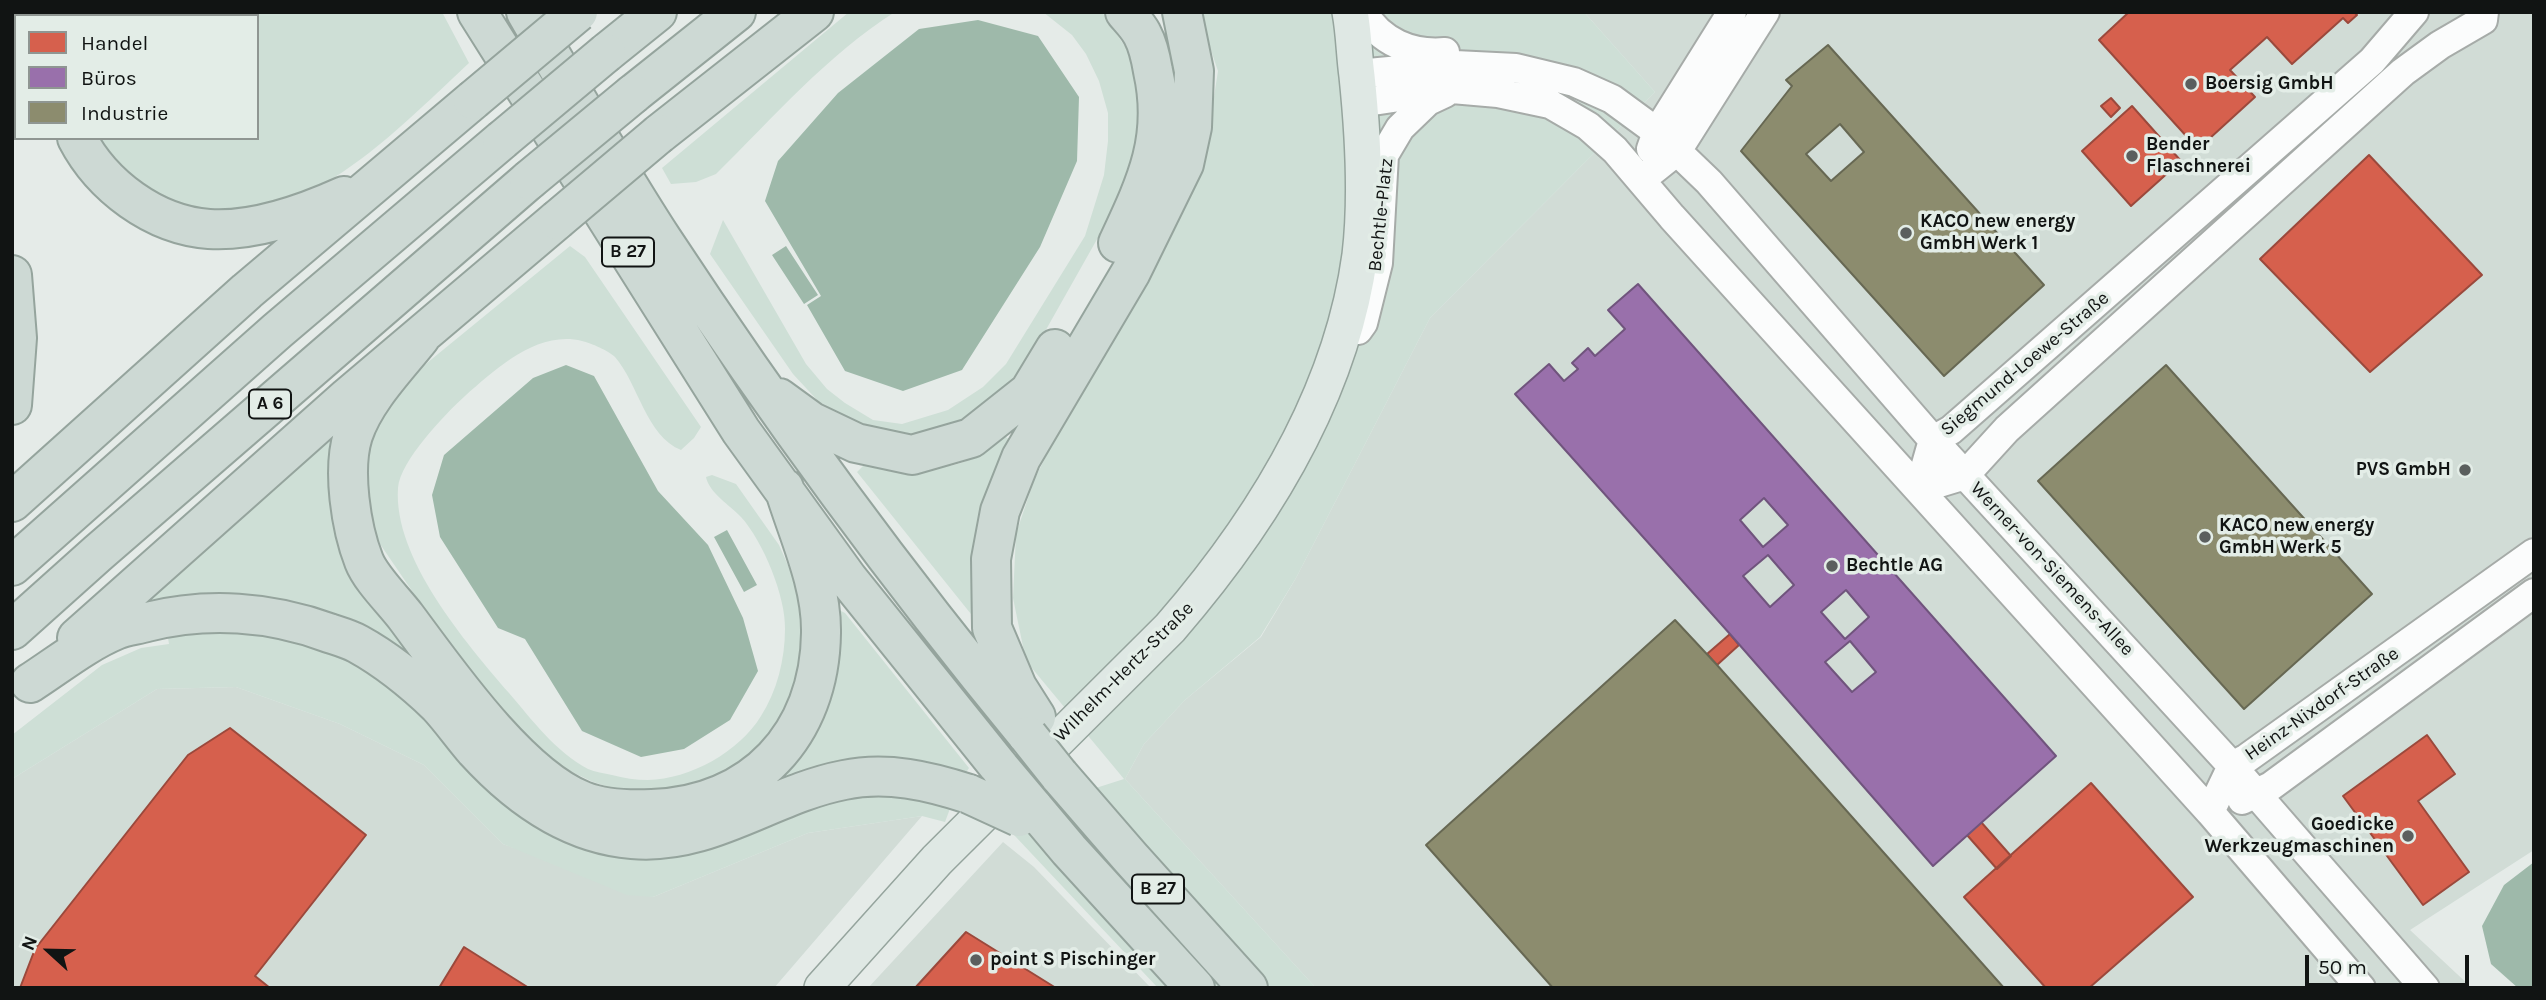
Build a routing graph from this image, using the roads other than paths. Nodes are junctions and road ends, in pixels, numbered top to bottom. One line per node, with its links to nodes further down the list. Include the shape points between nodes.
1 (477, 12): 32 (highway, B 27, via 741,431)
2 (526, 12): 28 (highway, B 27, via 660,236)
3 (578, 12): 22 (highway, bridge)
4 (657, 12): 36 (highway, A 6, bridge, via 277,331)
5 (736, 12): 38 (highway, A 6, bridge, via 529,180)
6 (814, 12): 26 (highway, bridge, via 659,134)
7 (1125, 12): 28 (highway, via 1142,34 1152,61 1159,96 1155,153 1116,247 1029,392 971,438 912,455 856,443 812,422)
8 (1182, 12): 40 (highway, via 1194,71 1192,127 1184,164 1131,272 1021,458 997,523 990,559 992,628)
9 (1350, 12): 16 (main road, Wilhelm-Hertz-Straße)
10 (1363, 12): 15 (street, via 1385,35 1411,51 1472,50 1514,56 1552,66)
11 (1732, 12): 18 (street)
12 (1765, 12): 20 (street)
13 (2414, 12): 23 (street, Siegmund-Loewe-Straße, via 2372,61)
14 (2484, 12): 24 (street, Siegmund-Loewe-Straße, via 2483,20 2403,72)
15 (1574, 82): 16 (street, via 1516,68 1455,65); 18 (street, via 1612,99)
16 (1358, 88): 17 (street); 27 (main road, Wilhelm-Hertz-Straße, via 1363,124 1363,229 1349,309)
17 (1452, 89): 21 (street, via 1550,104 1588,127); 27 (street, Bechtle-Platz, via 1428,101 1409,119 1384,155 1378,263 1363,323)
18 (1657, 132): 20 (street); 21 (street)
19 (78, 140): 22 (highway, via 108,181 134,203 168,219 208,229 249,227 306,212)
20 (1677, 151): 21 (street); 30 (street, Werner-von-Siemens-Allee)
21 (1642, 179): 33 (street)
22 (378, 180): 34 (highway)
23 (2193, 218): 24 (street); 30 (street, Siegmund-Loewe-Straße, via 1951,430)
24 (2214, 243): 31 (street, Siegmund-Loewe-Straße, via 2007,429)
25 (12, 275): 29 (highway, via 17,338)
26 (419, 338): 32 (highway, via 365,410 353,436 348,482 352,519 365,564 469,700 512,747 548,781 583,802 630,810 681,808 715,798 767,765 799,725 816,683 820,611); 39 (highway)
27 (1334, 359): 45 (main road, Wilhelm-Hertz-Straße, via 1287,464 1254,520 1198,597 937,860)
28 (762, 386): 40 (highway, B 27, via 910,589)
29 (12, 405)
30 (1933, 440): 31 (street, Werner-von-Siemens-Allee); 33 (street, Siegmund-Loewe-Straße)
31 (1965, 475): 33 (street); 41 (street, Werner-von-Siemens-Allee)
32 (783, 488): 43 (highway, B 27, bridge, via 848,579 1000,768)
33 (1919, 489): 44 (street)
34 (12, 502)
35 (2534, 553): 41 (street, Heinz-Nixdorf-Straße)
36 (12, 566)
37 (2534, 593): 42 (street, Heinz-Nixdorf-Straße)
38 (12, 630)
39 (21, 691): 43 (highway, bridge, via 117,630 163,618 245,612 307,625 356,643 439,706 511,786 538,807 605,834 673,839 707,831 845,779 884,776 923,781)
40 (1035, 731): 47 (highway, B 27, bridge, via 1065,776)
41 (2232, 766): 42 (street, Werner-von-Siemens-Allee); 44 (street, Heinz-Nixdorf-Straße)
42 (2257, 794): 44 (street, Heinz-Nixdorf-Straße); 49 (street, Werner-von-Siemens-Allee)
43 (1026, 811): 46 (highway, B 27, via 1069,850)
44 (2210, 813): 48 (street)
45 (822, 988)
46 (1195, 988)
47 (1248, 988)
48 (2361, 988)
49 (2426, 988)

